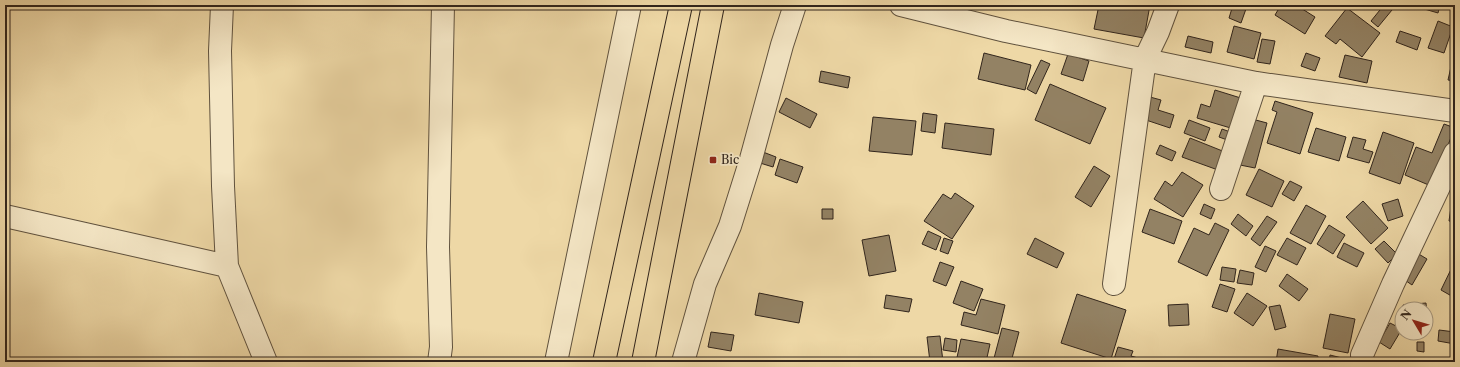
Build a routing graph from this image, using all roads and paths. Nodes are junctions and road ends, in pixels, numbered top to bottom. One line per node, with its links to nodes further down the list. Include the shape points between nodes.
1 (222, 5): 15 (street, via 220,59)
2 (443, 5): 19 (street, via 438,247 441,347)
3 (630, 5): 20 (street)
4 (681, 5): 21 (highway)
5 (713, 5): 22 (highway)
6 (795, 5): 23 (street, via 730,226 705,284)
7 (901, 5): 9 (street, via 1006,31)
8 (1168, 5): 9 (street)
9 (1145, 59): 10 (street); 16 (street)
10 (1256, 83): 11 (street); 13 (street)
11 (1455, 111)
12 (1455, 153): 17 (street)
13 (1221, 189)
14 (5, 216): 15 (street)
15 (227, 266): 18 (street)
16 (1114, 284)
17 (1362, 355)
18 (266, 362)
19 (439, 362)
20 (556, 362)
21 (604, 362)
22 (643, 362)
23 (683, 362)

